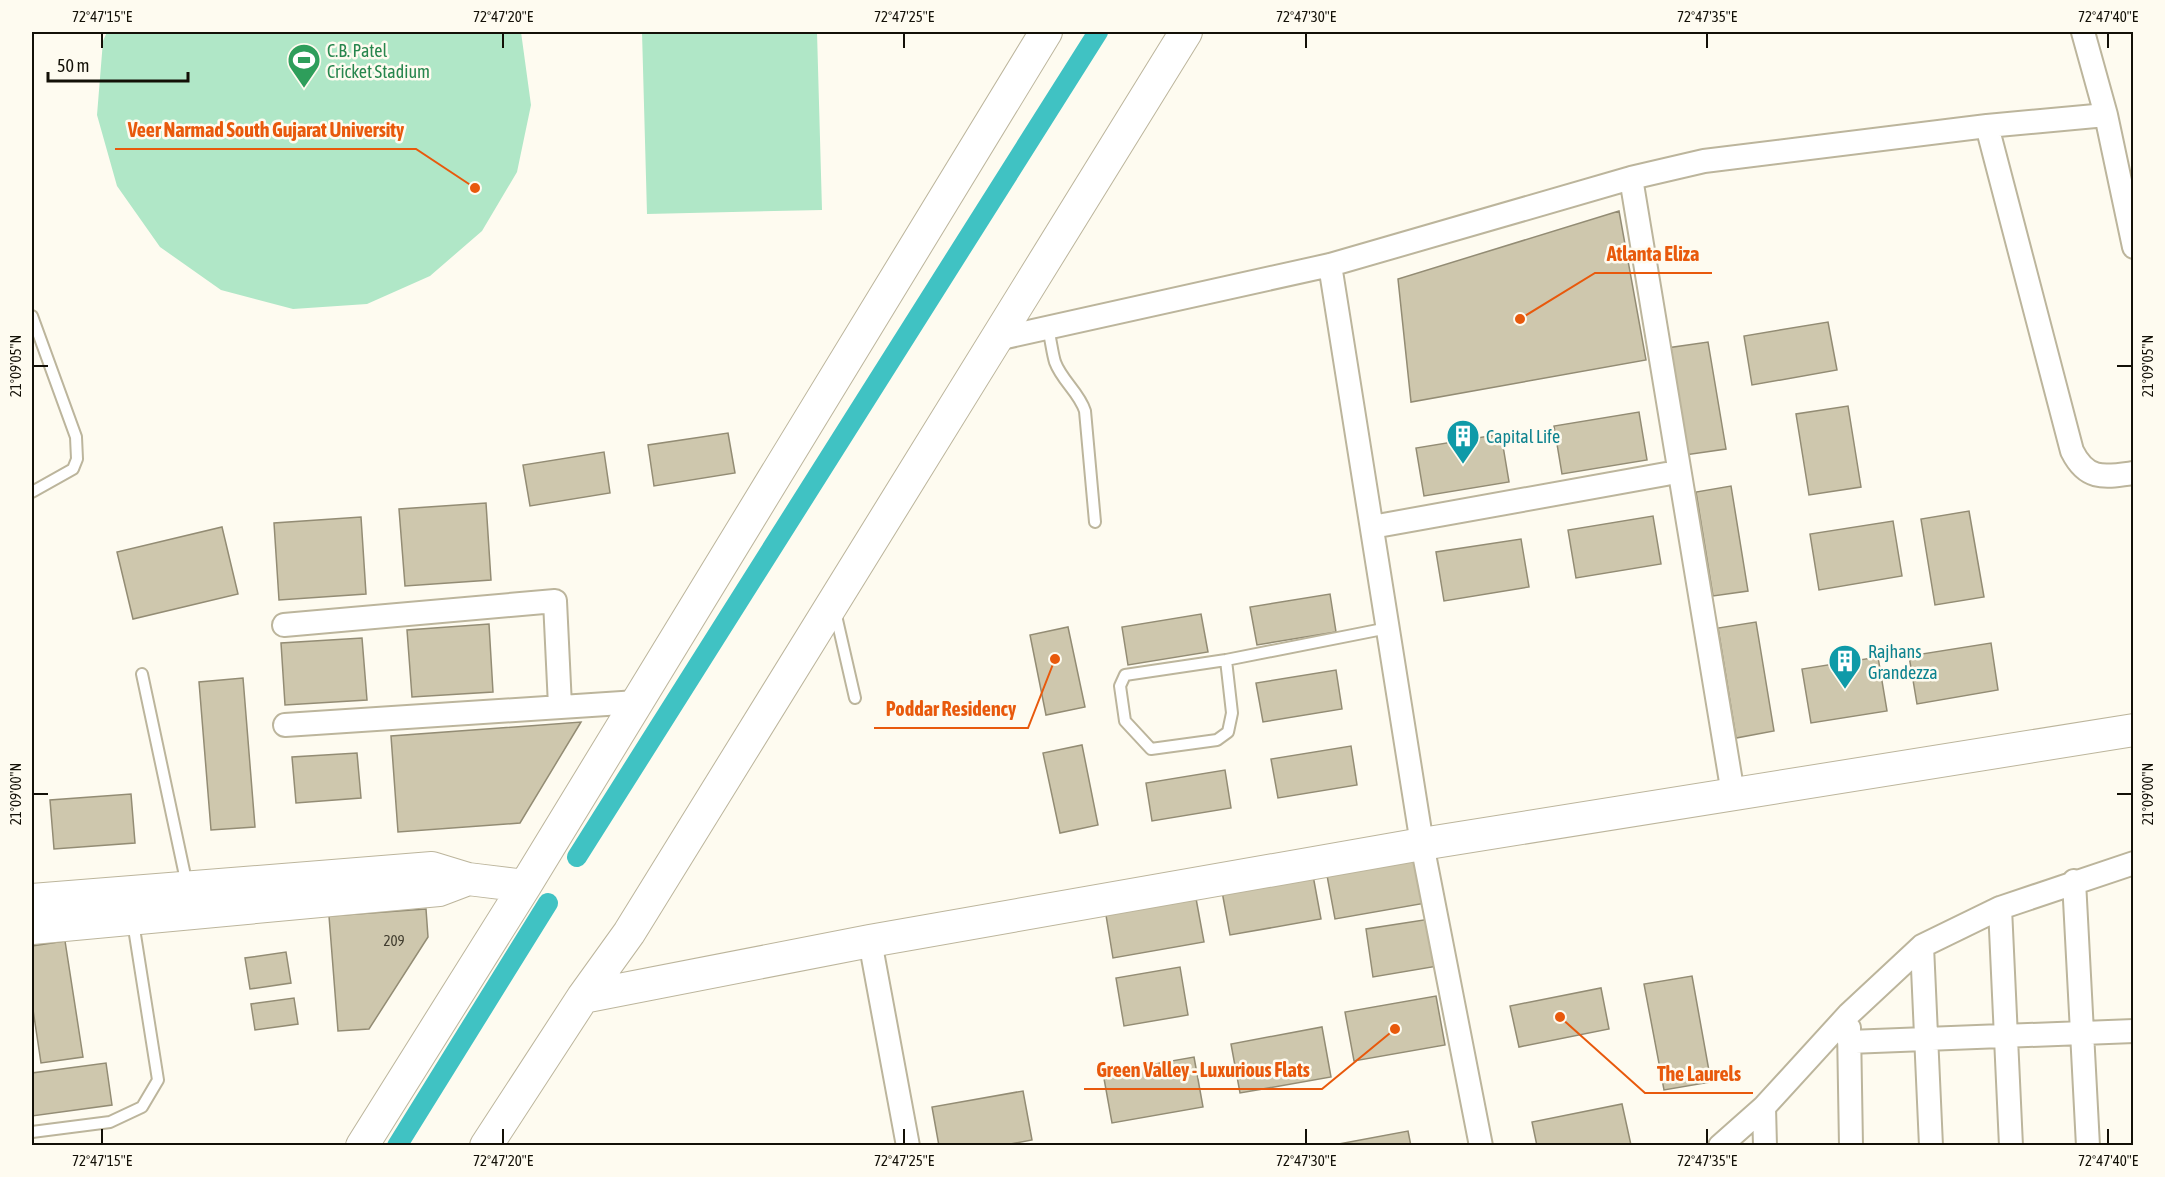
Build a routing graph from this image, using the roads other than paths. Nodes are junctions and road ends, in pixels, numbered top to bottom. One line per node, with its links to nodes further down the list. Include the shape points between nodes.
1 (1046, 32): 23 (street)
2 (1186, 32): 11 (street)
3 (2083, 32): 4 (street)
4 (2106, 115): 5 (street); 7 (street)
5 (1987, 126): 6 (street, via 1704,161); 12 (street, via 2072,451 2078,463 2092,474)
6 (1631, 178): 8 (street); 27 (street)
7 (2133, 247)
8 (1330, 265): 10 (street); 16 (street)
9 (32, 316): 14 (lane, via 78,449 73,469)
10 (1048, 329): 11 (street); 15 (lane, via 1055,363 1081,398 1085,411)
11 (997, 339): 17 (street)
12 (2133, 473)
13 (1666, 474): 16 (street)
14 (32, 492)
15 (1095, 522)
16 (1372, 526): 19 (street)
17 (834, 603): 22 (lane); 40 (street, via 629,933)
18 (284, 625): 24 (street, via 555,601)
19 (1388, 627): 20 (lane); 28 (street)
20 (1226, 660): 20 (lane, via 1125,675 1120,686 1125,722 1151,749 1217,740 1228,732 1232,713)
21 (142, 674): 33 (lane)
22 (855, 698)
23 (637, 702): 24 (street); 32 (street)
24 (560, 706): 25 (street)
25 (285, 724)
26 (2133, 730): 27 (street)
27 (1733, 794): 28 (street)
28 (1422, 844): 38 (street); 52 (street)
29 (2133, 863): 31 (street)
30 (468, 879): 32 (street); 33 (street, via 432,868); 36 (street, via 439,890)
31 (2074, 881): 35 (street); 43 (street)
32 (525, 886): 49 (street)
33 (188, 888): 34 (street)
34 (32, 900)
35 (2000, 908): 39 (street); 44 (street)
36 (132, 919): 37 (street); 48 (lane, via 158,1080 142,1107 110,1122)
37 (32, 928)
38 (870, 941): 40 (street); 51 (street)
39 (1922, 946): 41 (street); 45 (street)
40 (583, 997): 50 (street)
41 (1849, 1014): 46 (street); 47 (street)
42 (2133, 1030): 43 (street)
43 (2082, 1034): 44 (street); 58 (street)
44 (2005, 1036): 45 (street); 57 (street)
45 (1926, 1040): 46 (street); 56 (street)
46 (1849, 1042): 55 (street)
47 (1764, 1107): 53 (street); 54 (street)
48 (32, 1132)
49 (362, 1146)
50 (486, 1146)
51 (908, 1146)
52 (1481, 1146)
53 (1719, 1146)
54 (1765, 1146)
55 (1851, 1146)
56 (1931, 1146)
57 (2011, 1146)
58 (2088, 1146)

